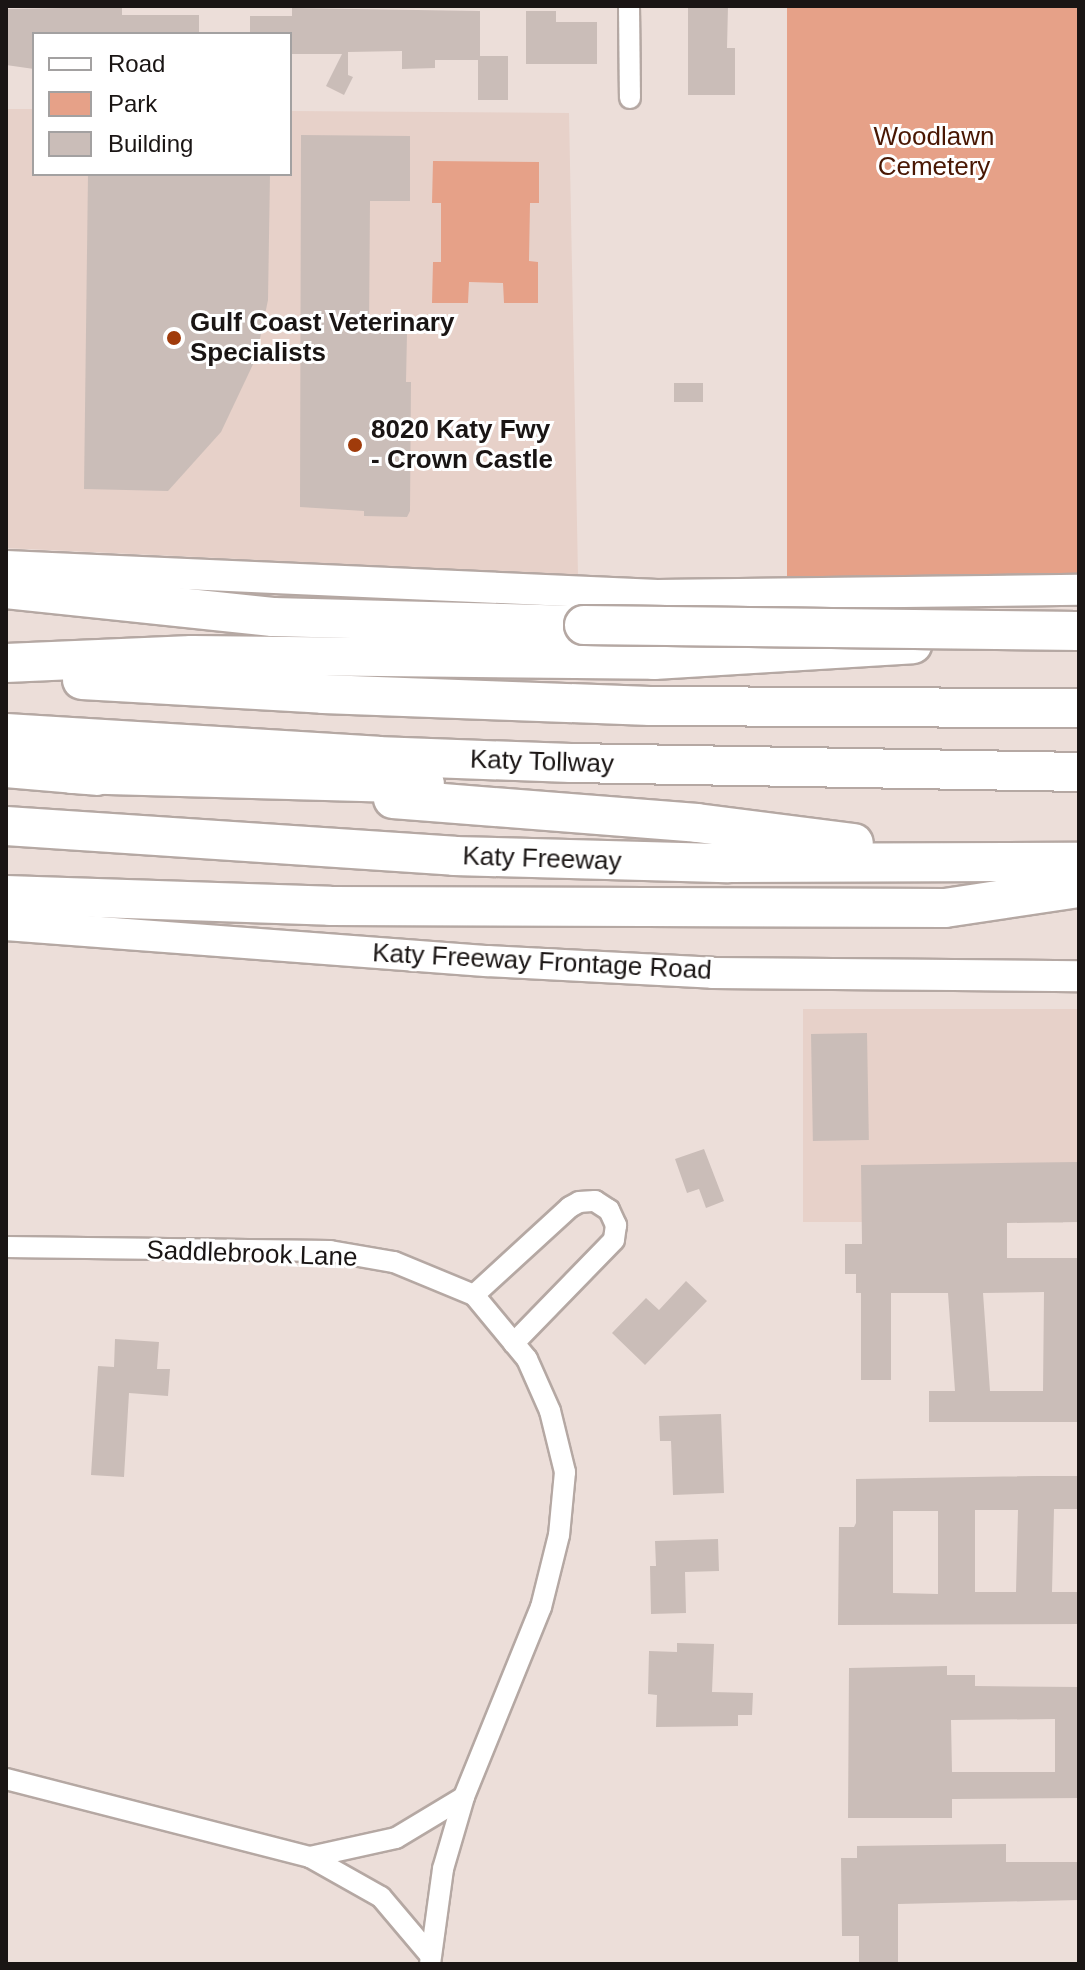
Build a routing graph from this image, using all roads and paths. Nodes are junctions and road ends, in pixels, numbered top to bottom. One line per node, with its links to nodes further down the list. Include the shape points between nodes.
1 (629, 6): 2 (street)
2 (630, 98)
3 (6, 566): 5 (main road, via 657,595)
4 (6, 589): 6 (highway, bridge, via 273,617)
5 (1079, 590)
6 (1079, 631): 7 (highway, via 654,660 192,655)
7 (6, 663)
8 (6, 674): 9 (highway, via 523,702)
9 (1079, 708)
10 (6, 733): 12 (highway, Katy Tollway, via 511,761)
11 (6, 768): 13 (highway)
12 (1079, 772)
13 (72, 774): 14 (highway); 16 (highway, via 697,823)
14 (1079, 798)
15 (6, 826): 16 (highway, Katy Freeway, via 454,856)
16 (999, 862): 17 (highway, Katy Freeway)
17 (1079, 862)
18 (1079, 888): 19 (highway, via 945,908 330,906)
19 (6, 895)
20 (6, 925): 21 (main road, Katy Freeway Frontage Road, via 713,973)
21 (1079, 976)
22 (6, 1247): 23 (street, Saddlebrook Lane, via 330,1251 394,1262)
23 (474, 1295): 24 (street, Saddlebrook Lane); 24 (street, via 570,1207 595,1201 609,1210 616,1225 614,1240)
24 (514, 1343): 26 (street, Saddlebrook Lane, via 550,1411 565,1472 559,1535 541,1607)
25 (6, 1779): 27 (street, Saddlebrook Lane)
26 (464, 1797): 27 (street, Saddlebrook Lane, via 396,1838); 28 (street, Saddlebrook Lane, via 443,1869)
27 (310, 1857): 28 (street, Saddlebrook Lane, via 381,1897)
28 (430, 1960)

